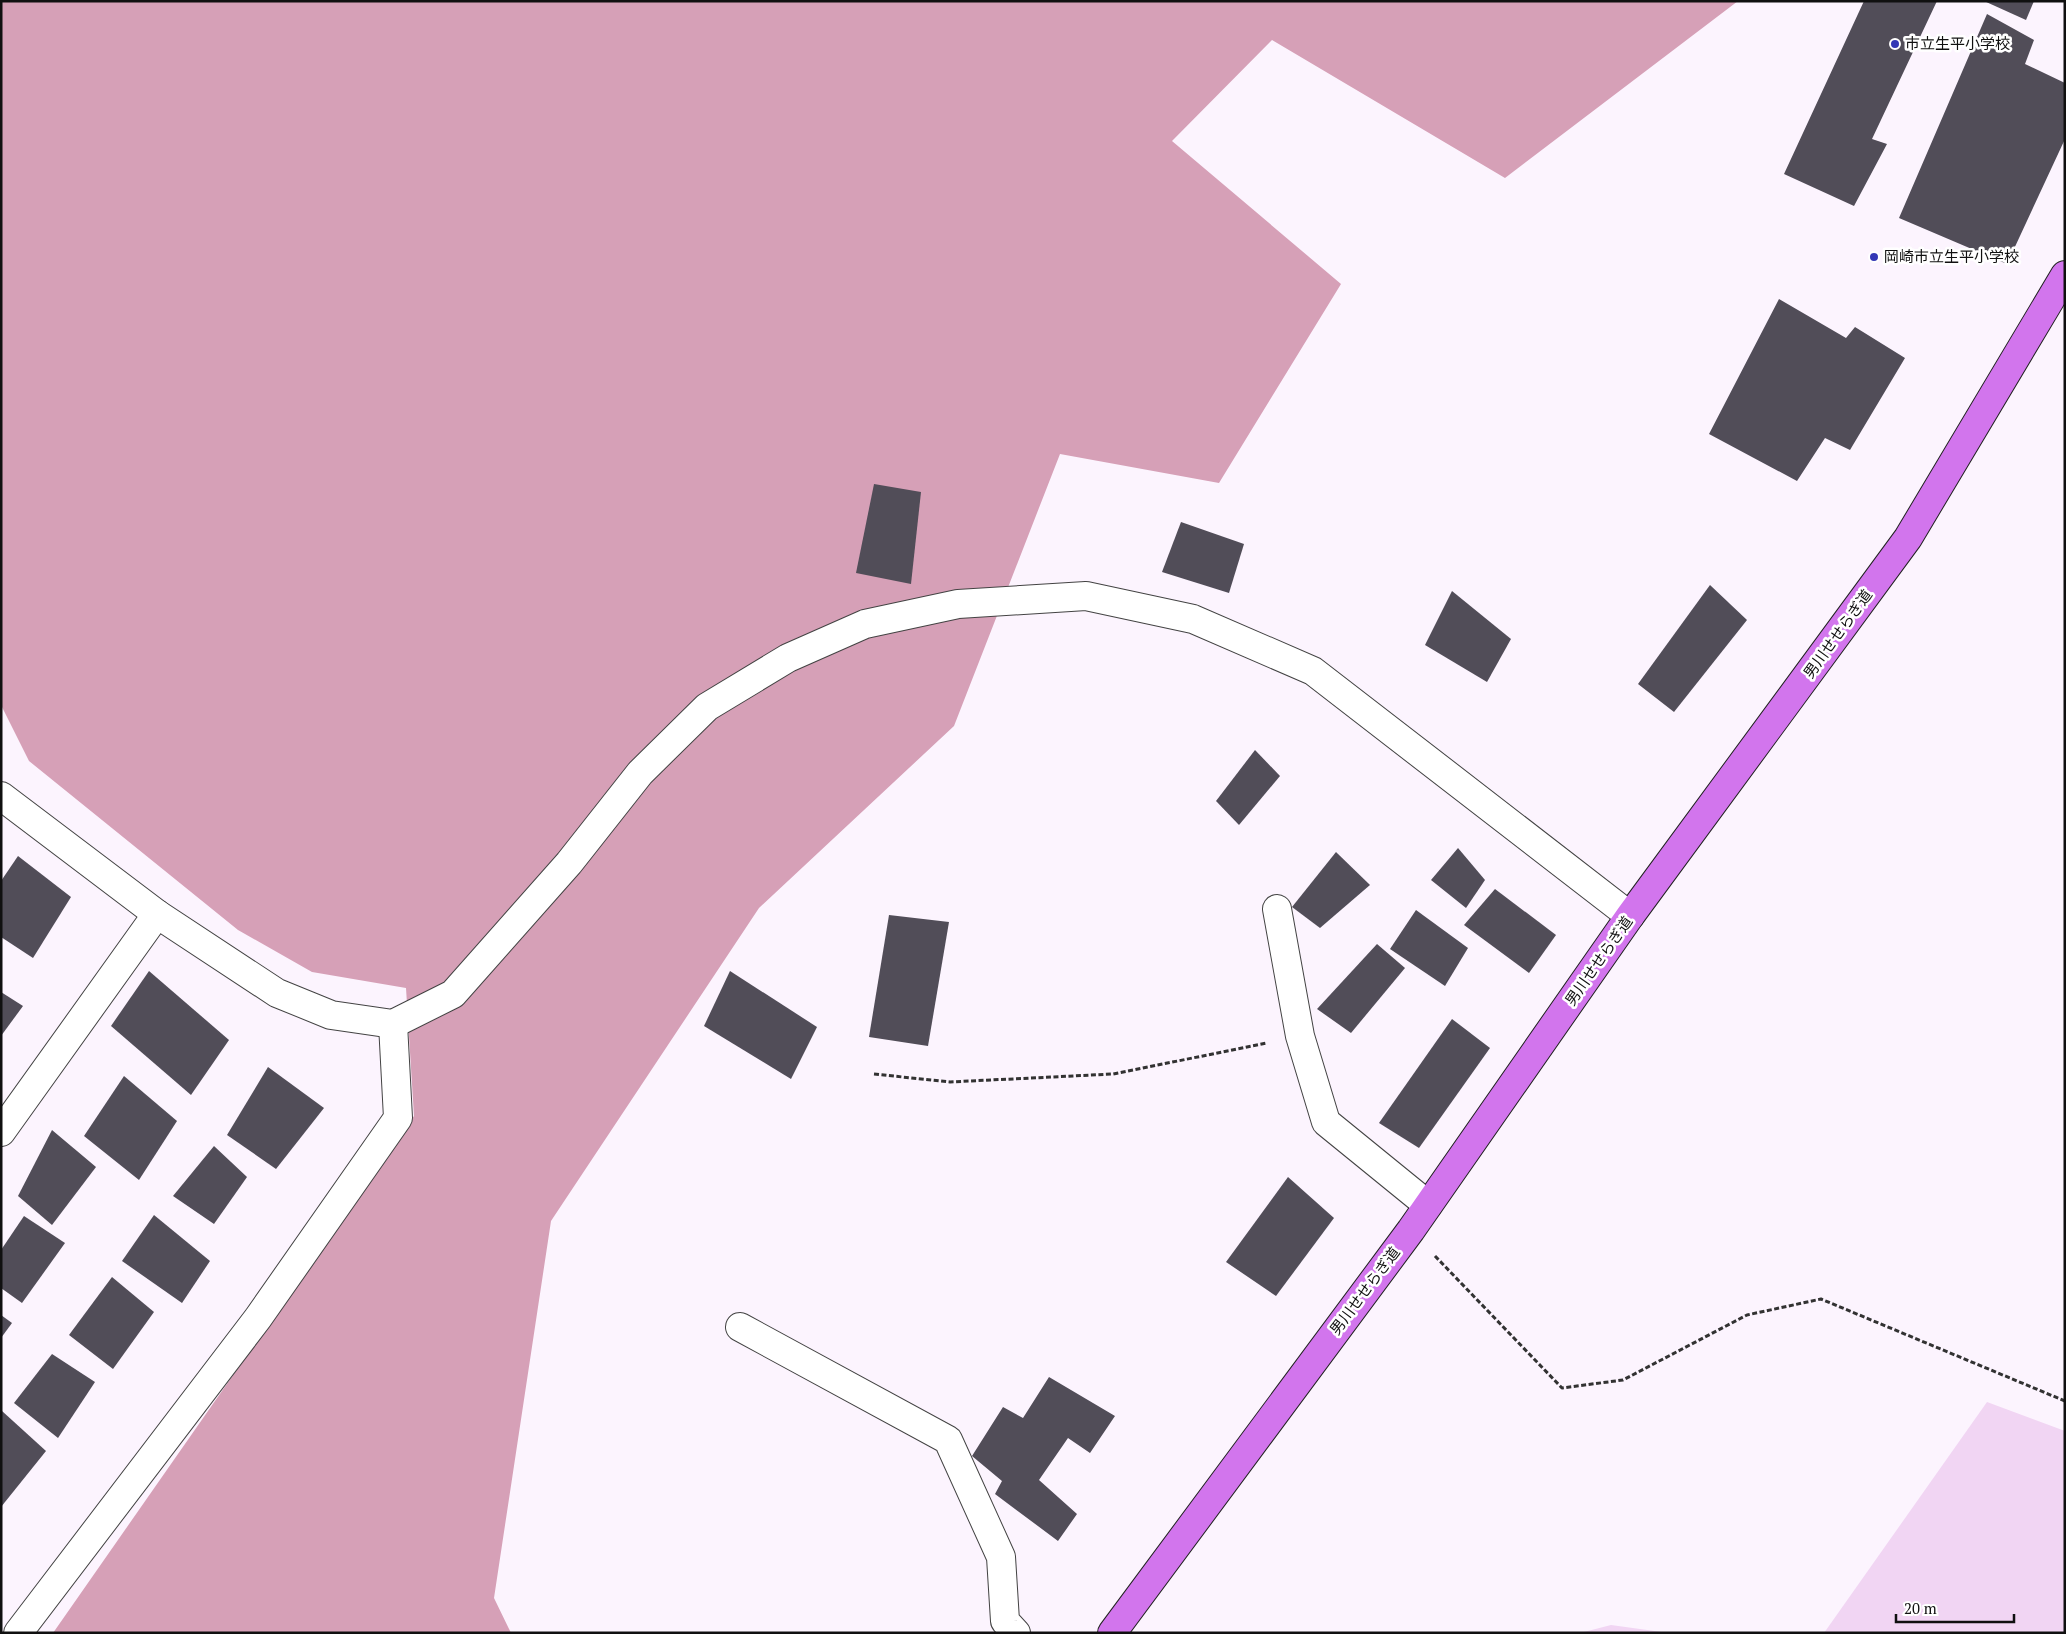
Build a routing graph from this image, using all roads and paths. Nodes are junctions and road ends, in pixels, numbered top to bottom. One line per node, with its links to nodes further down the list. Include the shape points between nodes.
1 (2065, 275): 5 (main road, 男川せせらぎ道, via 1908,538)
2 (1, 796): 4 (street)
3 (1277, 909): 7 (street)
4 (157, 914): 6 (street, via 277,993 331,1016); 9 (street)
5 (1630, 916): 6 (street, via 1313,671 1193,620 1086,596 958,604 864,624 788,658 707,707 640,773 569,863 453,994); 10 (main road, 男川せせらぎ道)
6 (394, 1024): 14 (street, via 398,1118 258,1318)
7 (1300, 1036): 8 (path, via 1113,1074 950,1082); 10 (street, via 1326,1122)
8 (874, 1074)
9 (6, 1116)
10 (1428, 1205): 11 (main road, 男川せせらぎ道)
11 (1411, 1230): 13 (path, via 1562,1388 1623,1380 1747,1315 1821,1299); 16 (main road, 男川せせらぎ道)
12 (740, 1328): 15 (street, via 948,1440 1001,1557 1005,1621)
13 (2065, 1400)
14 (18, 1633)
15 (1016, 1633)
16 (1112, 1633)

